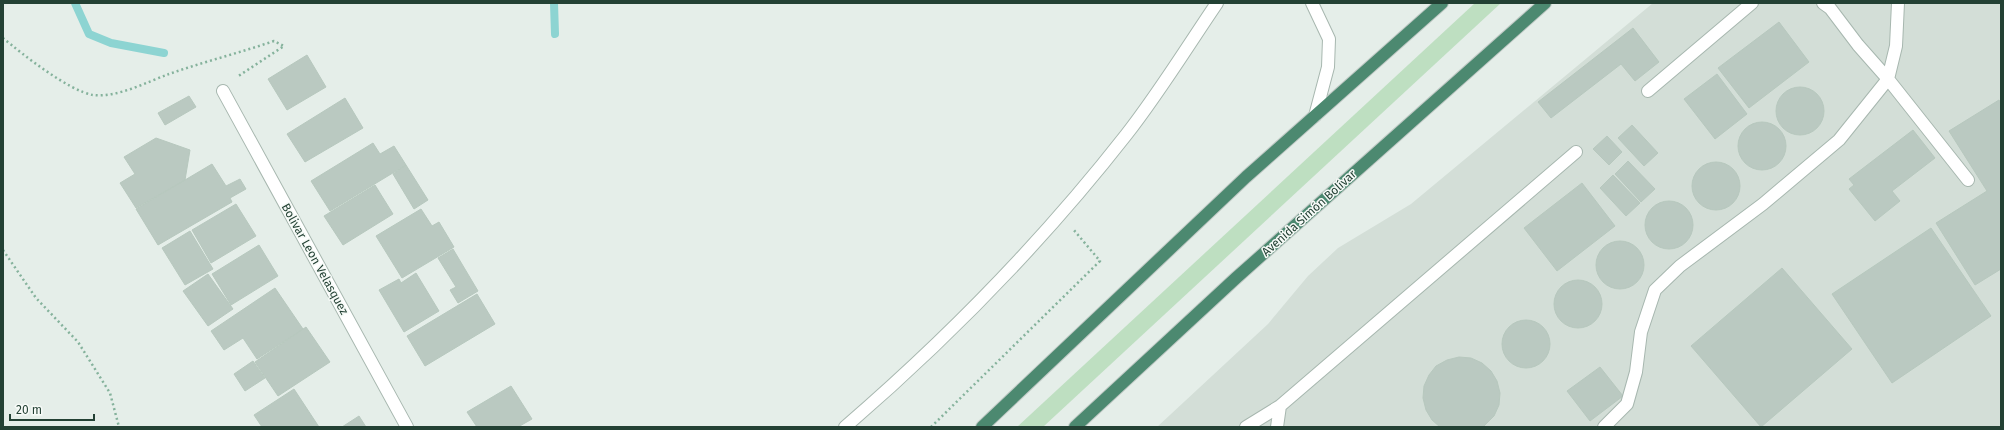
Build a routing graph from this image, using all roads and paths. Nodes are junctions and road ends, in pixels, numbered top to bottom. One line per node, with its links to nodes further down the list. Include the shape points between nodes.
1 (1217, 3): 19 (street, via 1144,112 1061,214 949,331)
2 (1312, 3): 12 (street, via 1329,39 1328,67)
3 (1442, 3): 12 (highway)
4 (1545, 3): 21 (highway, Avenida Simón Bolívar, via 1236,278)
5 (1752, 3): 11 (street)
6 (1823, 3): 9 (street, via 1830,8)
7 (1898, 3): 9 (street, via 1896,46)
8 (3, 38): 10 (path, via 66,84 93,95 123,92 169,74 274,41 284,46 242,72)
9 (1888, 79): 14 (street); 24 (street, via 1839,140 1763,204 1680,266 1655,290 1641,332 1636,372 1627,404)
10 (223, 91): 18 (street, Bolivar Leon Velasquez)
11 (1648, 91)
12 (1315, 116): 20 (highway, via 1246,177)
13 (1576, 152): 16 (street)
14 (1968, 180)
15 (3, 250): 17 (path, via 36,298 78,342 110,393)
16 (1280, 406): 22 (street); 23 (street)
17 (119, 427)
18 (407, 427)
19 (845, 427)
20 (982, 427)
21 (1075, 427)
22 (1246, 427)
23 (1277, 427)
24 (1604, 427)

